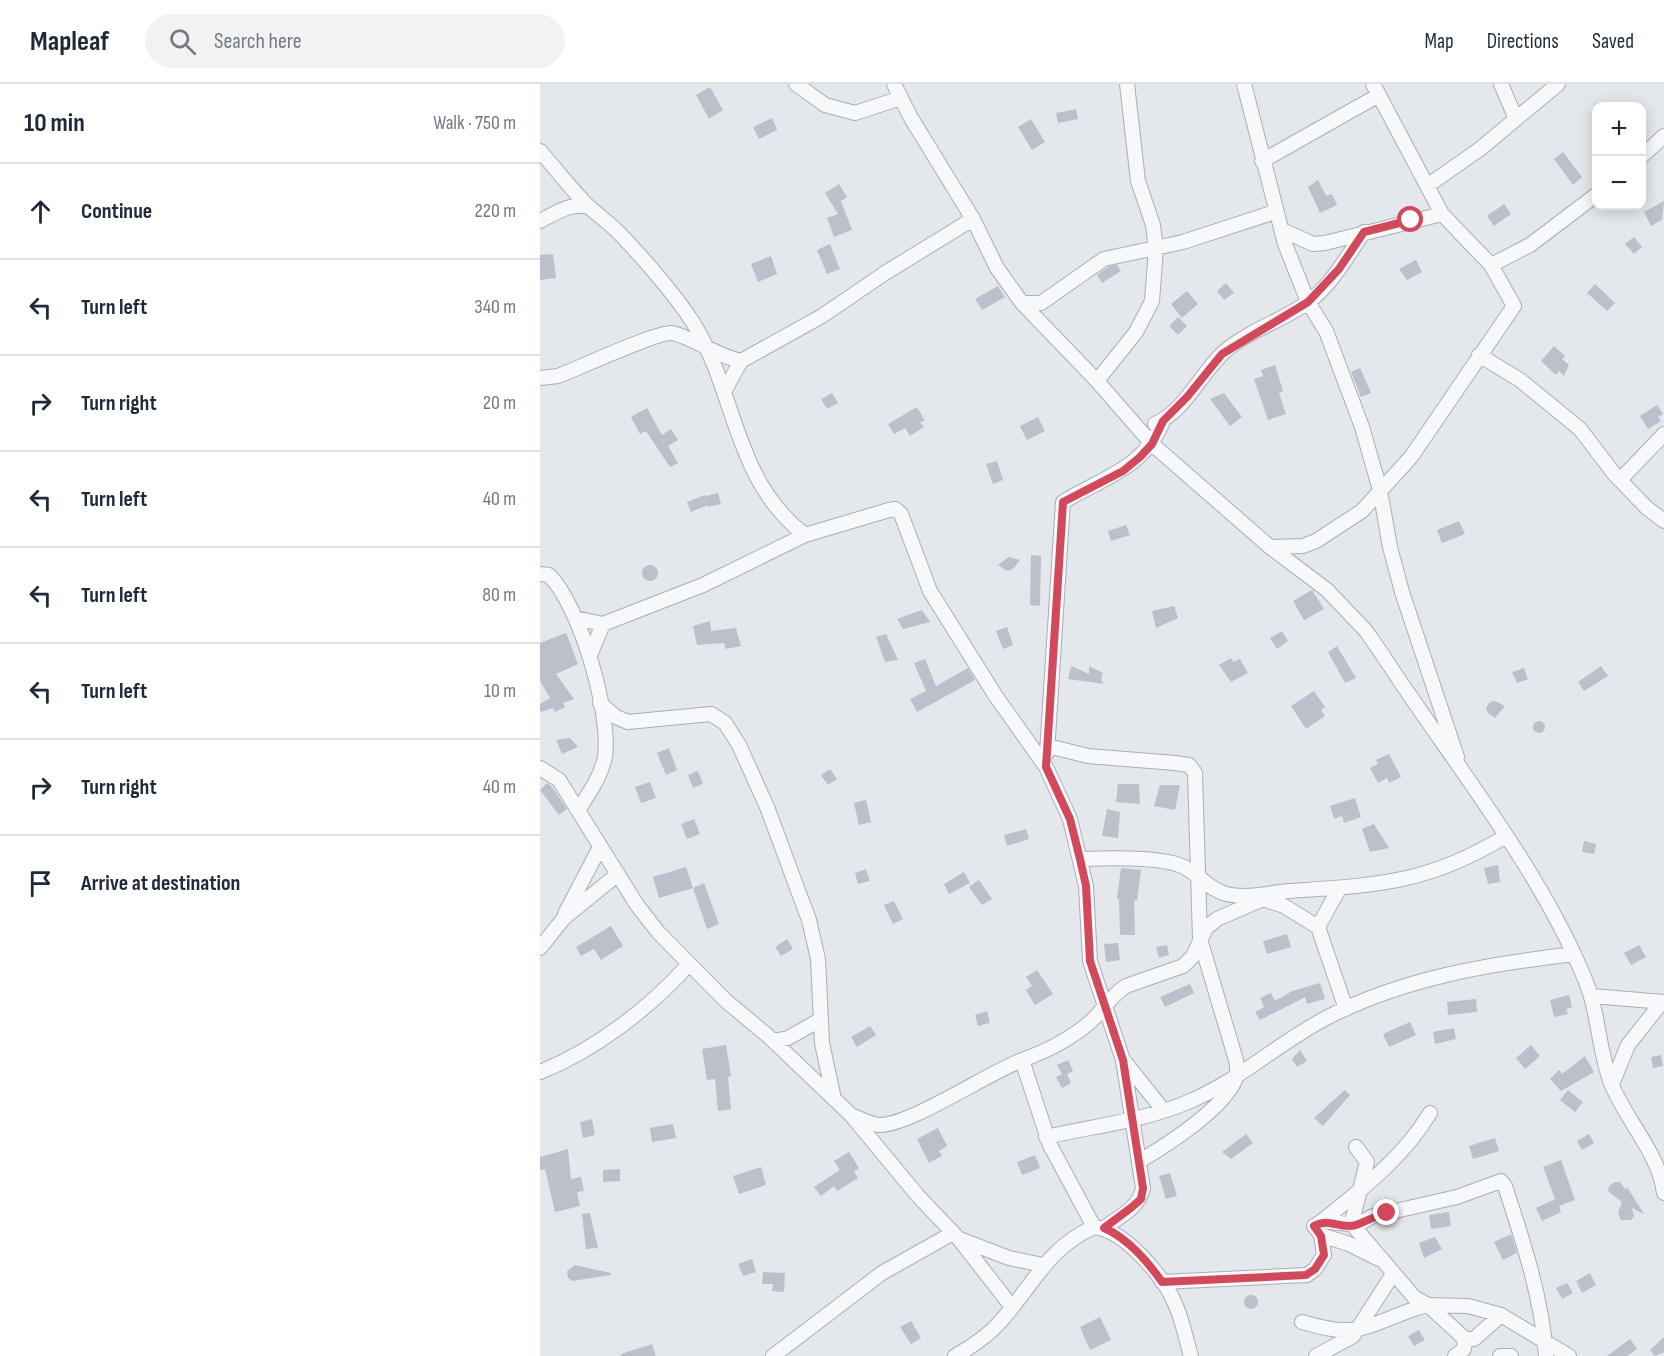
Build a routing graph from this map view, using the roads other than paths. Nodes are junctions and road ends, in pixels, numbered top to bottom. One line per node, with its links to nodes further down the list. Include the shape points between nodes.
1 (796, 84): 8 (street, via 825,105 855,113)
2 (894, 84): 8 (street)
3 (1127, 84): 23 (street, via 1138,181 1154,225)
4 (1244, 84): 13 (street)
5 (1501, 84): 9 (street)
6 (1558, 84): 9 (street)
7 (1376, 90): 13 (street); 14 (street)
8 (901, 98): 19 (street)
9 (1516, 119): 14 (street)
10 (1664, 136): 12 (street)
11 (540, 151): 16 (street)
12 (1646, 152)
13 (1262, 161): 17 (street)
14 (1427, 186): 18 (street)
15 (1592, 198): 24 (street, via 1530,245)
16 (589, 207): 20 (street, via 570,206); 27 (street, via 622,235 691,320)
17 (1275, 212): 21 (street); 23 (street)
18 (1442, 214): 22 (street); 24 (street)
19 (973, 219): 26 (street, via 998,268); 29 (street, via 822,316)
20 (540, 222)
21 (1282, 230): 22 (street, via 1313,244); 25 (street)
22 (1364, 232): 25 (street, via 1339,269)
23 (1156, 249): 26 (street, via 1104,259 1041,303); 31 (street, via 1148,313)
24 (1491, 265): 28 (street, via 1514,306)
25 (1308, 302): 33 (street, via 1229,349); 38 (street, via 1326,330)
26 (1022, 303): 31 (street)
27 (707, 350): 29 (street); 30 (street, via 685,338 664,333 558,376); 32 (street)
28 (1479, 355): 37 (street, via 1520,380 1580,429); 38 (street, via 1411,457)
29 (741, 361): 32 (street)
30 (540, 378)
31 (1097, 381): 34 (street)
32 (725, 390): 40 (street, via 740,443 755,475 780,510)
33 (1163, 421): 34 (street); 36 (street)
34 (1138, 429): 36 (street)
35 (1664, 434): 37 (street)
36 (1152, 444): 41 (street); 49 (street, via 1123,471 1063,502)
37 (1620, 480): 39 (street)
38 (1380, 490): 41 (street, via 1362,511 1316,541 1303,546); 52 (street, via 1402,592)
39 (1664, 521)
40 (805, 535): 44 (street, via 703,585); 50 (street, via 896,509 930,591)
41 (1270, 547): 52 (street, via 1327,590 1365,631)
42 (540, 574): 43 (street, via 558,584)
43 (575, 618): 44 (street); 45 (street)
44 (603, 624): 45 (street)
45 (590, 655): 46 (street)
46 (600, 703): 47 (street); 48 (street)
47 (628, 722): 48 (street); 71 (street, via 711,714 718,716 732,732 767,807 809,920 818,959)
48 (607, 740): 53 (street, via 603,766)
49 (1048, 746): 50 (street); 58 (street, via 1088,756 1175,763 1194,769)
50 (1046, 767): 56 (street, via 1070,819)
51 (540, 768): 53 (street, via 559,780)
52 (1461, 771): 54 (street)
53 (579, 809): 55 (street)
54 (1506, 836): 59 (street, via 1429,874); 65 (street)
55 (600, 847): 57 (street); 61 (street)
56 (1080, 859): 58 (street, via 1173,863); 69 (street, via 1086,886 1090,961)
57 (618, 874): 61 (street); 66 (street, via 658,932)
58 (1197, 875): 60 (street, via 1220,892); 63 (street)
59 (1339, 889): 60 (street); 62 (street)
60 (1256, 897): 62 (street, via 1284,906); 63 (street, via 1217,919)
61 (564, 918): 64 (street)
62 (1318, 927): 70 (street)
63 (1200, 939): 69 (street, via 1193,956 1183,966 1118,990); 76 (street, via 1236,1060)
64 (540, 948)
65 (1574, 954): 67 (street); 70 (street, via 1415,981)
66 (688, 964): 72 (street); 75 (street, via 644,1008 593,1043)
67 (1592, 996): 68 (street); 77 (street)
68 (1663, 1002): 77 (street, via 1628,1045)
69 (1106, 1006): 73 (street, via 1064,1041); 74 (street)
70 (1346, 1009): 76 (street, via 1274,1050)
71 (820, 1020): 72 (street, via 788,1038); 78 (street)
72 (773, 1041): 78 (street)
73 (1022, 1060): 81 (street, via 887,1124); 83 (street)
74 (1123, 1060): 79 (street); 82 (street)
75 (540, 1072)
76 (1237, 1077): 79 (street); 85 (street, via 1225,1096 1203,1116)
77 (1612, 1084): 87 (street, via 1660,1171)
78 (835, 1101): 81 (street)
79 (1163, 1110): 82 (street)
80 (1430, 1113): 86 (street, via 1418,1133)
81 (851, 1115): 91 (street)
82 (1132, 1117): 83 (street); 85 (street)
83 (1046, 1137): 90 (street)
84 (1356, 1147): 86 (street, via 1366,1162)
85 (1140, 1161): 90 (street, via 1141,1199)
86 (1362, 1189): 88 (street); 89 (street, via 1353,1218)
87 (1664, 1193)
88 (1323, 1221): 89 (street); 92 (street, via 1314,1226)
89 (1357, 1225): 93 (street, via 1359,1236); 103 (street, via 1373,1216 1457,1197 1501,1181 1521,1234)
90 (1099, 1228): 94 (street, via 1068,1240); 96 (street, via 1113,1232)
91 (956, 1236): 94 (street, via 1009,1258); 98 (street); 104 (street, via 882,1273)
92 (1321, 1236): 93 (street); 96 (street, via 1324,1255 1306,1275)
93 (1379, 1259): 95 (street)
94 (1043, 1266): 98 (street)
95 (1393, 1274): 97 (street, via 1414,1297); 101 (street)
96 (1162, 1282): 106 (street, via 1177,1308)
97 (1428, 1305): 99 (street, via 1468,1306); 101 (street); 102 (street)
98 (1012, 1306): 105 (street, via 987,1336)
99 (1502, 1315): 102 (street, via 1474,1339); 103 (street)
100 (1302, 1322): 101 (street, via 1330,1329)
101 (1355, 1329): 107 (street, via 1353,1336)
102 (1465, 1339): 108 (street, via 1464,1348)
103 (1545, 1340): 111 (street); 112 (street)
104 (773, 1356)
105 (955, 1356)
106 (1191, 1356)
107 (1316, 1356)
108 (1455, 1356)
109 (1500, 1356): 110 (street)
110 (1511, 1356)
111 (1546, 1356)
112 (1569, 1356)

